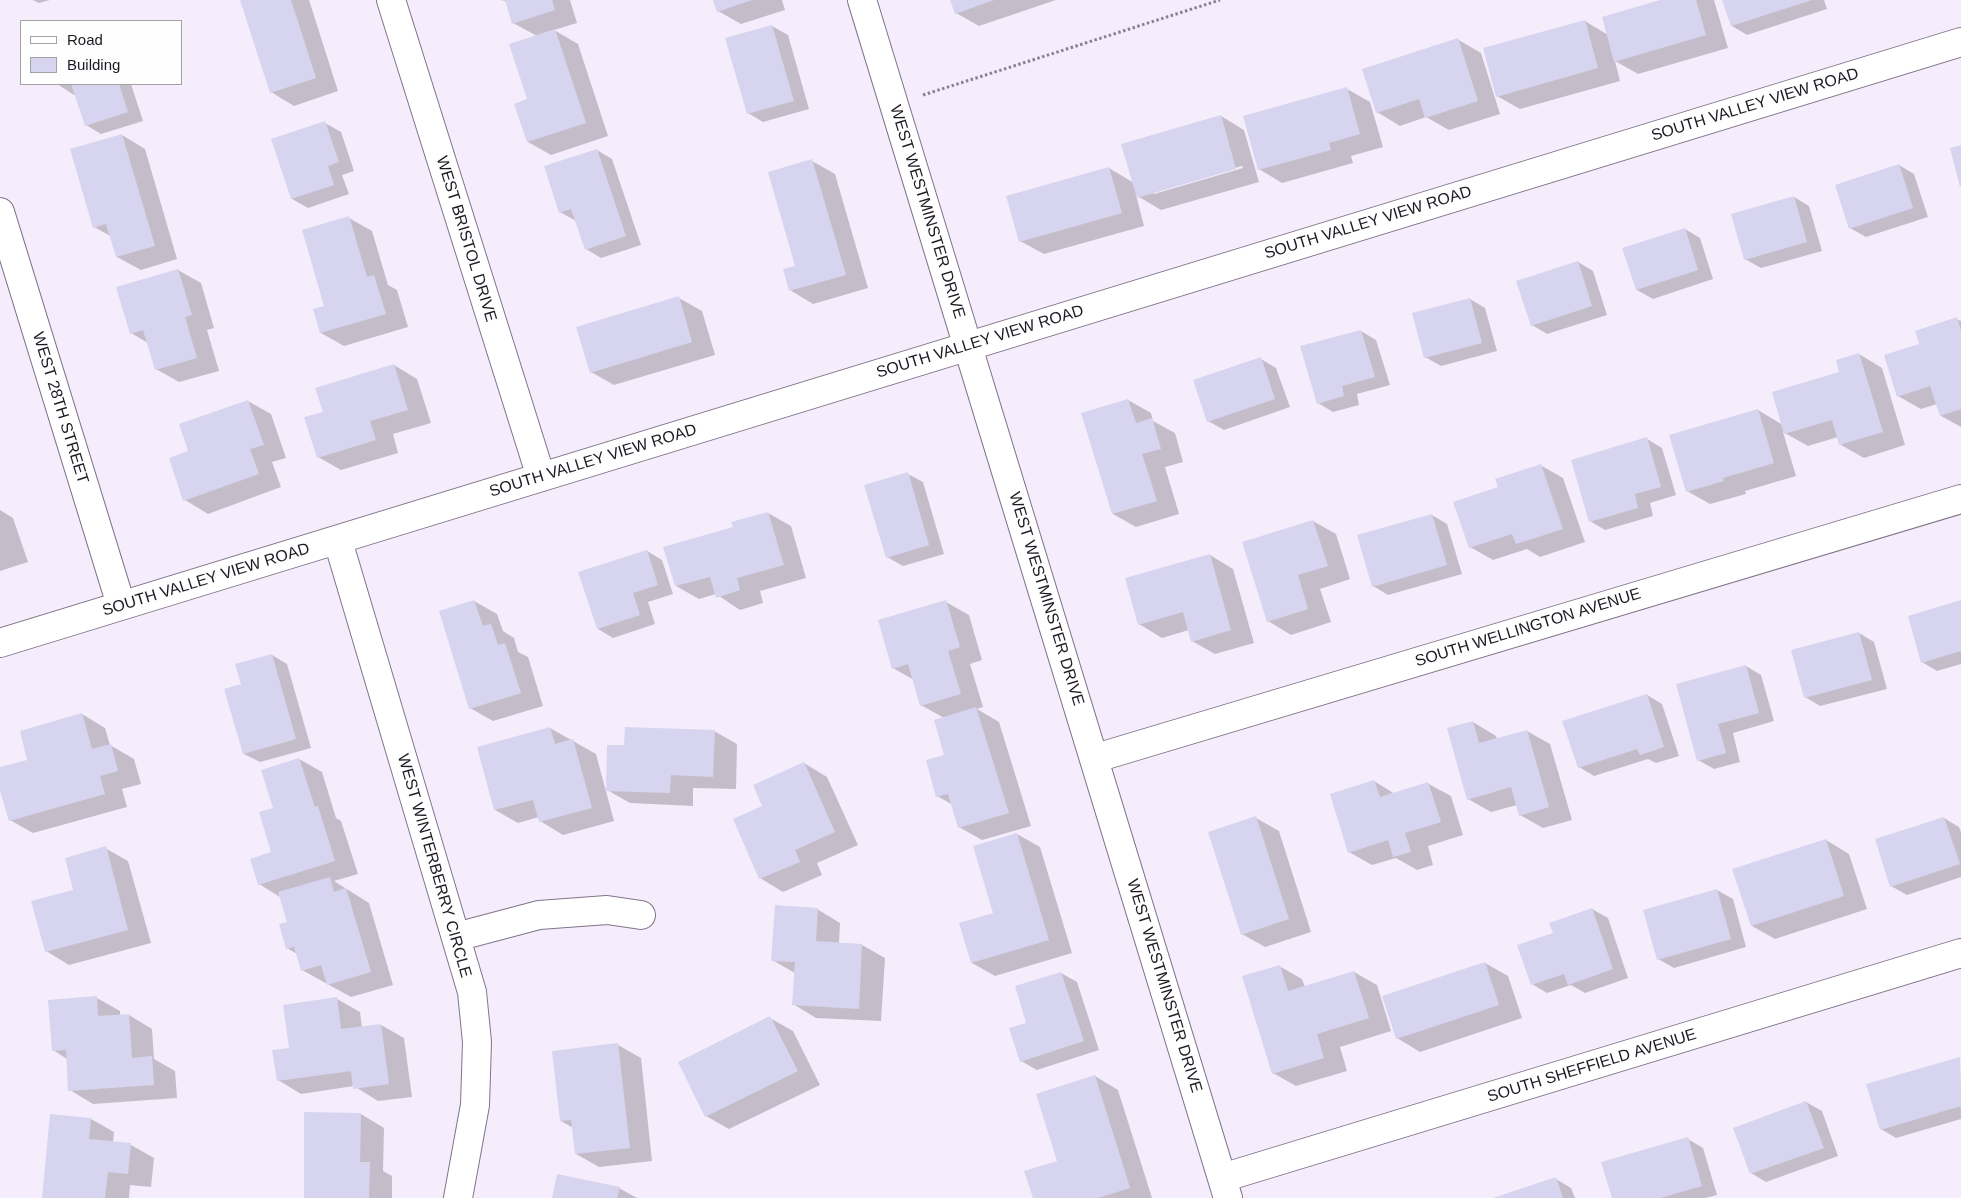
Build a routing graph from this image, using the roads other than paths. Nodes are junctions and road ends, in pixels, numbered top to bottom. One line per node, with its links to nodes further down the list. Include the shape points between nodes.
1 (392, 0): 6 (street, WEST BRISTOL DRIVE)
2 (862, 0): 5 (street, WEST WESTMINSTER DRIVE)
3 (1961, 42): 5 (street, SOUTH VALLEY VIEW ROAD)
4 (0, 212): 9 (street, WEST 28TH STREET)
5 (968, 346): 6 (street, SOUTH VALLEY VIEW ROAD); 11 (street, WEST WESTMINSTER DRIVE)
6 (542, 477): 8 (street, SOUTH VALLEY VIEW ROAD)
7 (1961, 499): 11 (street, SOUTH WELLINGTON AVENUE)
8 (338, 541): 9 (street, SOUTH VALLEY VIEW ROAD); 13 (street, WEST WINTERBERRY CIRCLE)
9 (121, 605): 10 (street, SOUTH VALLEY VIEW ROAD)
10 (0, 643)
11 (1096, 758): 15 (street, WEST WESTMINSTER DRIVE)
12 (641, 915): 13 (street, via 591,910 540,915)
13 (456, 937): 16 (street, WEST WINTERBERRY CIRCLE, via 472,992 477,1042 475,1105)
14 (1961, 953): 15 (street, SOUTH SHEFFIELD AVENUE)
15 (1225, 1188)
16 (458, 1198)

